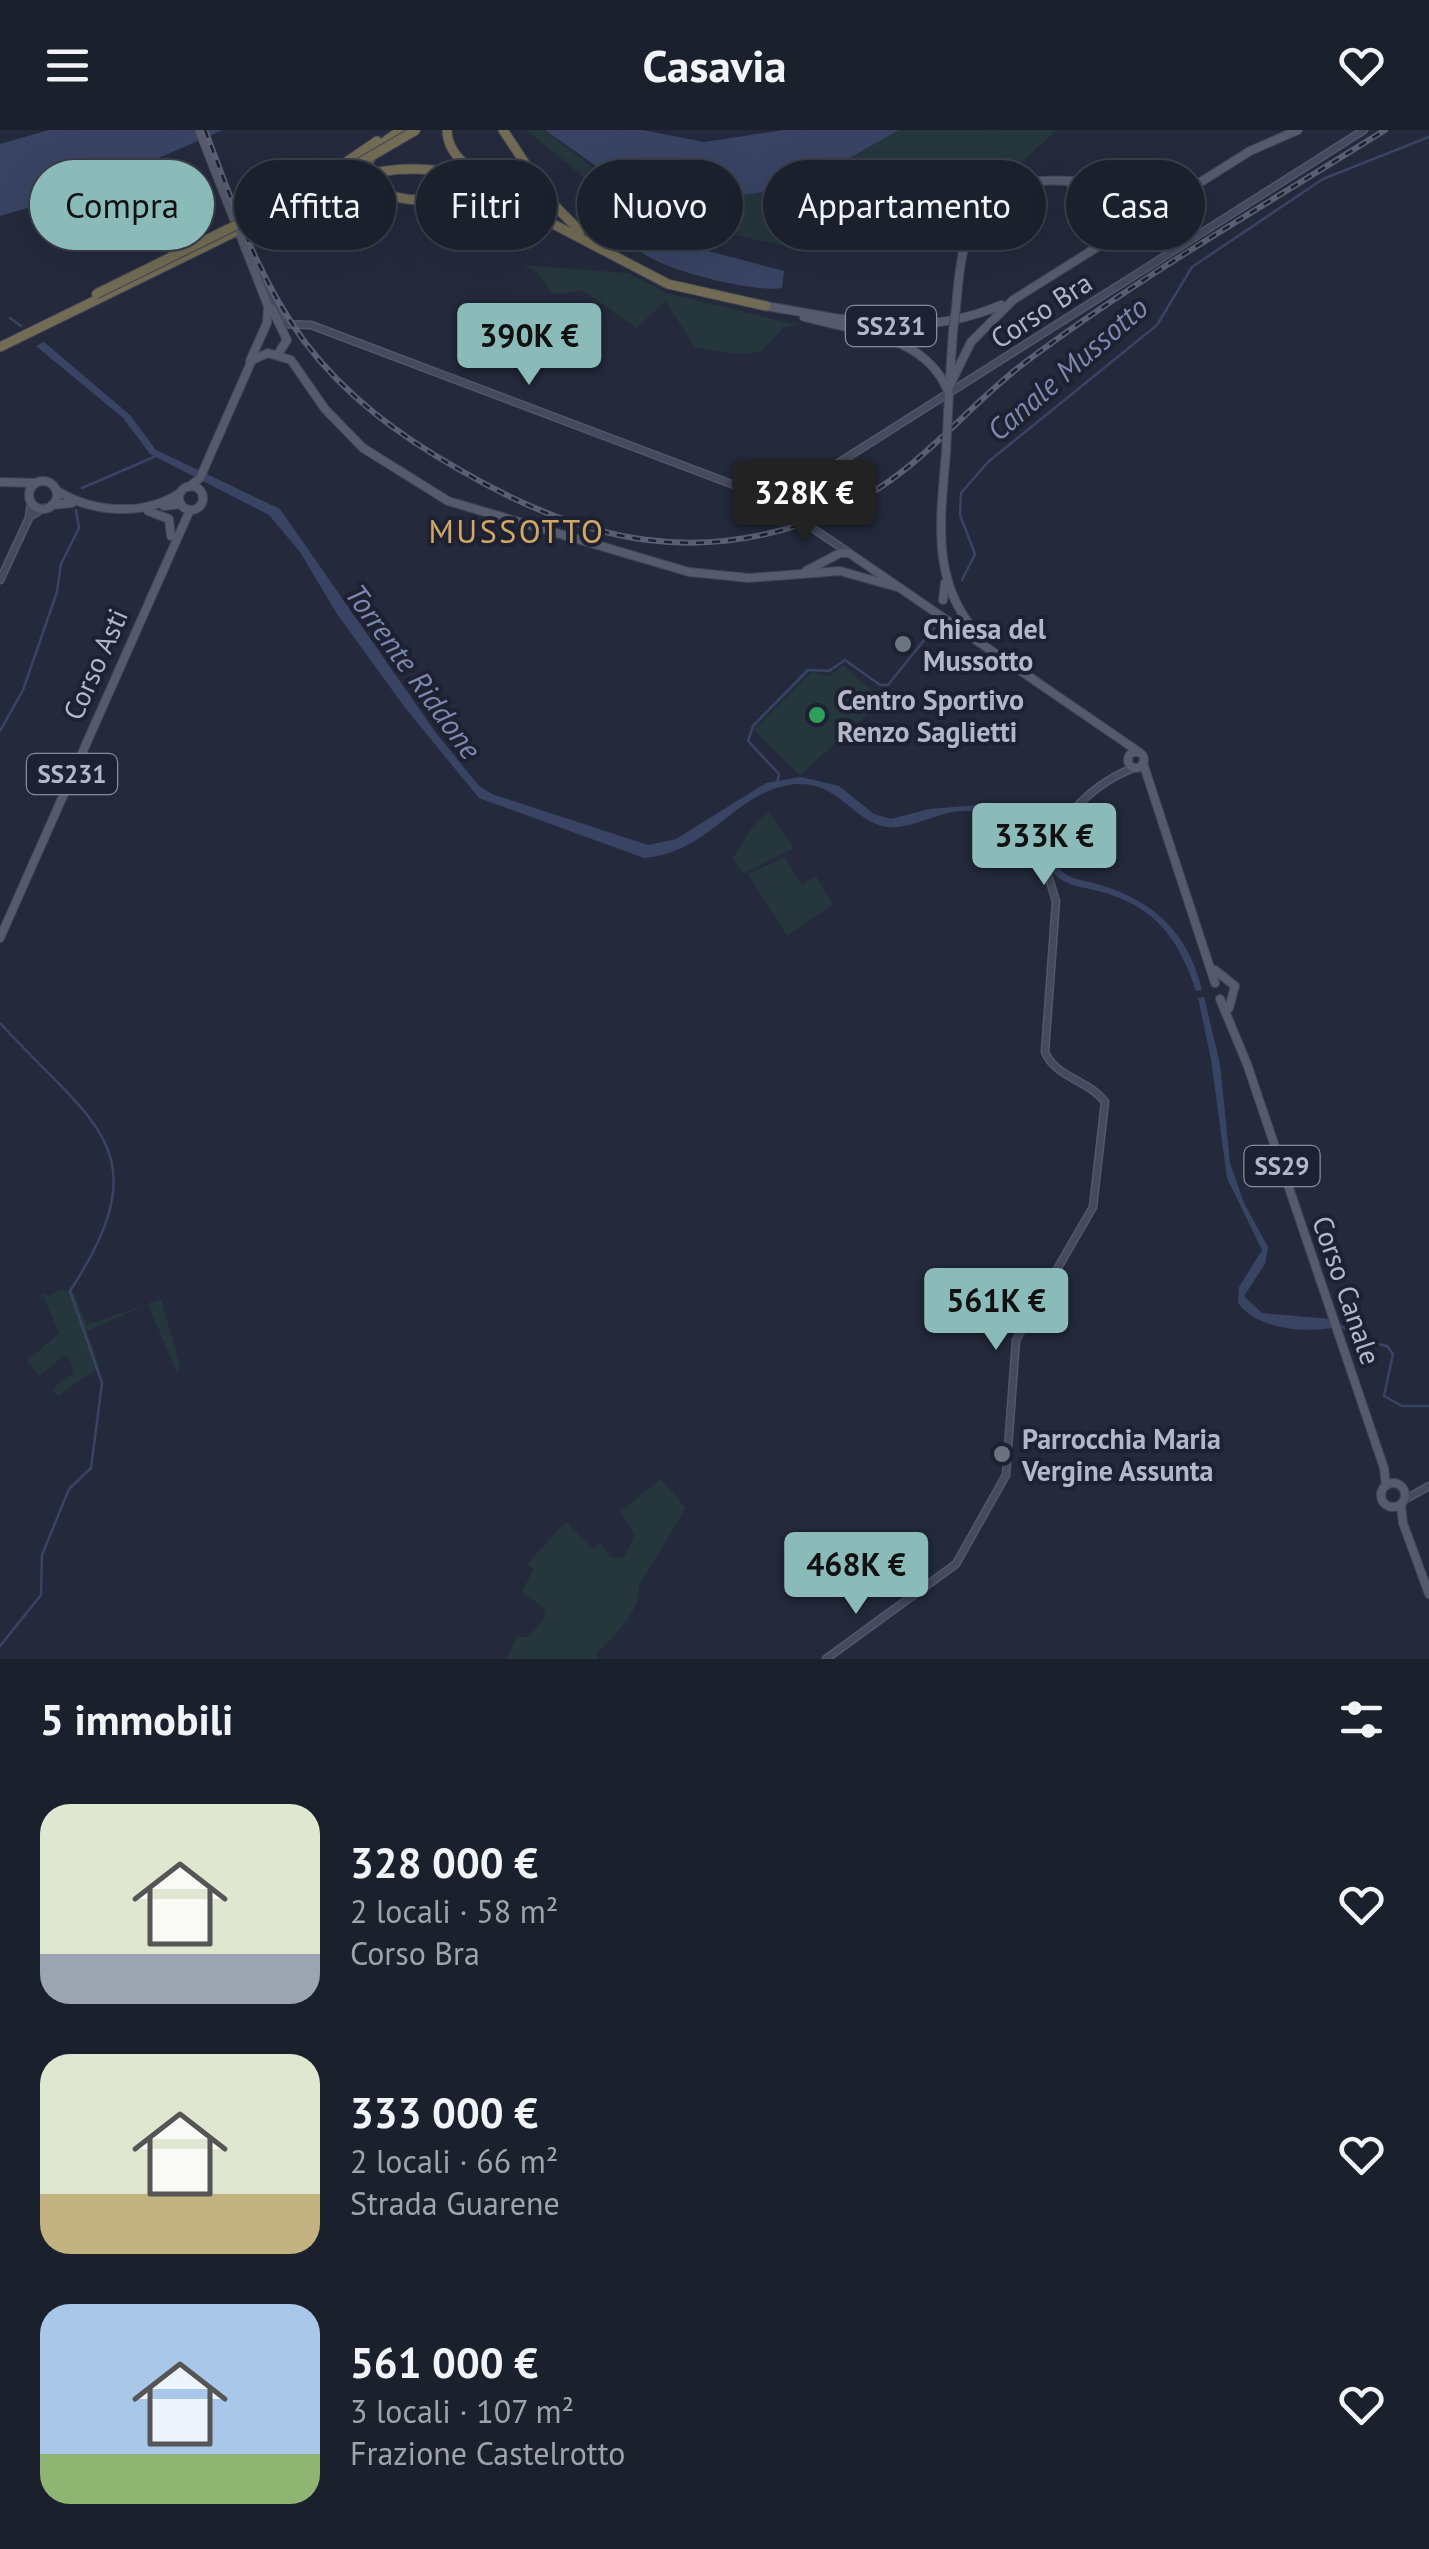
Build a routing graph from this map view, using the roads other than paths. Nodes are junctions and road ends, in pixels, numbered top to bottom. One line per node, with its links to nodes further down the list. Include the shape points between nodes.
1 (199, 130): 26 (main road)
2 (392, 130): 12 (highway, SS231, bridge)
3 (401, 130): 20 (highway, via 376,148 368,165 373,186 385,196 497,198)
4 (416, 130): 13 (highway, bridge)
5 (425, 130): 14 (highway, bridge)
6 (447, 130): 15 (highway)
7 (503, 130): 21 (highway, SS231, via 550,202)
8 (1298, 130): 16 (main road, SS231)
9 (1349, 130): 11 (street)
10 (1364, 130): 11 (street, Corso Bra)
11 (1348, 140): 49 (street, Corso Bra)
12 (351, 160)
13 (364, 160)
14 (369, 160)
15 (460, 160)
16 (1212, 174): 17 (main road, via 1158,187); 27 (main road, SS231)
17 (1046, 180)
18 (1046, 181): 27 (main road, via 1096,190 1112,210 1105,236)
19 (557, 222): 20 (highway, SS231)
20 (562, 225): 23 (highway, SS231)
21 (577, 228)
22 (234, 229): 34 (highway, SS231, bridge)
23 (577, 233)
24 (608, 250): 30 (highway, SS231, via 668,284)
25 (962, 250): 40 (main road, bridge)
26 (256, 273): 28 (main road); 33 (main road, via 269,313)
27 (1055, 274): 29 (main road, SS231)
28 (261, 283): 31 (street, via 280,322); 32 (main road)
29 (1013, 300): 30 (main road, SS231, via 925,327); 40 (main road, via 971,342)
30 (766, 306): 40 (main road, via 917,349 935,364)
31 (293, 326): 35 (street); 49 (street, via 311,324)
32 (278, 329): 33 (main road); 35 (main road, Corso Canale)
33 (262, 336): 36 (main road); 38 (main road, SS231)
34 (1, 342)
35 (287, 342): 37 (main road); 39 (main road, Corso Canale)
36 (268, 353): 37 (main road); 38 (main road, SS231, via 252,360)
37 (278, 354): 39 (main road, Corso Canale)
38 (245, 375): 41 (main road, SS231)
39 (302, 376): 58 (main road, Corso Canale, via 362,448 448,500 689,572)
40 (948, 389): 60 (main road, bridge, via 940,534)
41 (200, 477): 45 (main road, SS231); 47 (main road, SS231)
42 (0, 482): 44 (main road)
43 (35, 483): 44 (main road); 46 (main road); 48 (main road)
44 (12, 485): 48 (main road)
45 (185, 489): 46 (main road, via 135,510); 47 (main road); 51 (main road)
46 (56, 490): 50 (main road)
47 (200, 492): 51 (main road, SS231, via 201,504)
48 (30, 500): 50 (main road); 53 (street)
49 (785, 502): 54 (street, via 793,516)
50 (48, 507): 52 (main road, via 68,502); 53 (street)
51 (184, 507): 52 (main road); 65 (main road, Corso Asti / SS231)
52 (148, 511): 65 (main road, via 173,528)
53 (28, 518): 59 (street)
54 (835, 544): 55 (street); 56 (street)
55 (851, 555): 56 (main road, Corso Canale); 57 (main road, via 853,567); 61 (main road, Corso Canale)
56 (836, 557): 57 (main road); 58 (main road, Corso Canale)
57 (842, 572): 58 (main road, Corso Canale); 61 (main road, Corso Canale)
58 (798, 574)
59 (0, 580)
60 (945, 583): 62 (main road); 64 (main road, Corso Canale)
61 (897, 587): 63 (main road, Corso Canale)
62 (942, 601): 63 (main road); 64 (main road); 66 (main road)
63 (924, 604): 66 (main road, Corso Canale)
64 (956, 605): 66 (main road, via 954,617); 67 (main road, Corso Canale)
65 (143, 610): 70 (main road, Corso Asti / SS231)
66 (942, 616): 67 (main road, Corso Canale)
67 (994, 651): 68 (main road, Corso Canale)
68 (1116, 735): 69 (main road, Corso Canale); 69 (main road, Corso Canale, via 1140,752)
69 (1134, 763): 71 (main road, Corso Canale, via 1150,780); 77 (street, via 1071,812 1039,864 1056,901 1045,1052 1054,1067 1105,1102 1093,1207 1016,1340 1006,1475 956,1564)
70 (0, 938)
71 (1219, 980): 72 (main road, Corso Canale, via 1213,992); 72 (main road, Corso Canale, via 1235,986)
72 (1225, 999): 73 (main road, Corso Canale / SS29)
73 (1390, 1484): 75 (main road, Corso Canale); 75 (main road, Corso Canale, via 1382,1496)
74 (1426, 1488): 75 (street)
75 (1400, 1500): 76 (main road, Corso Canale)
76 (1429, 1594)
77 (826, 1659)

